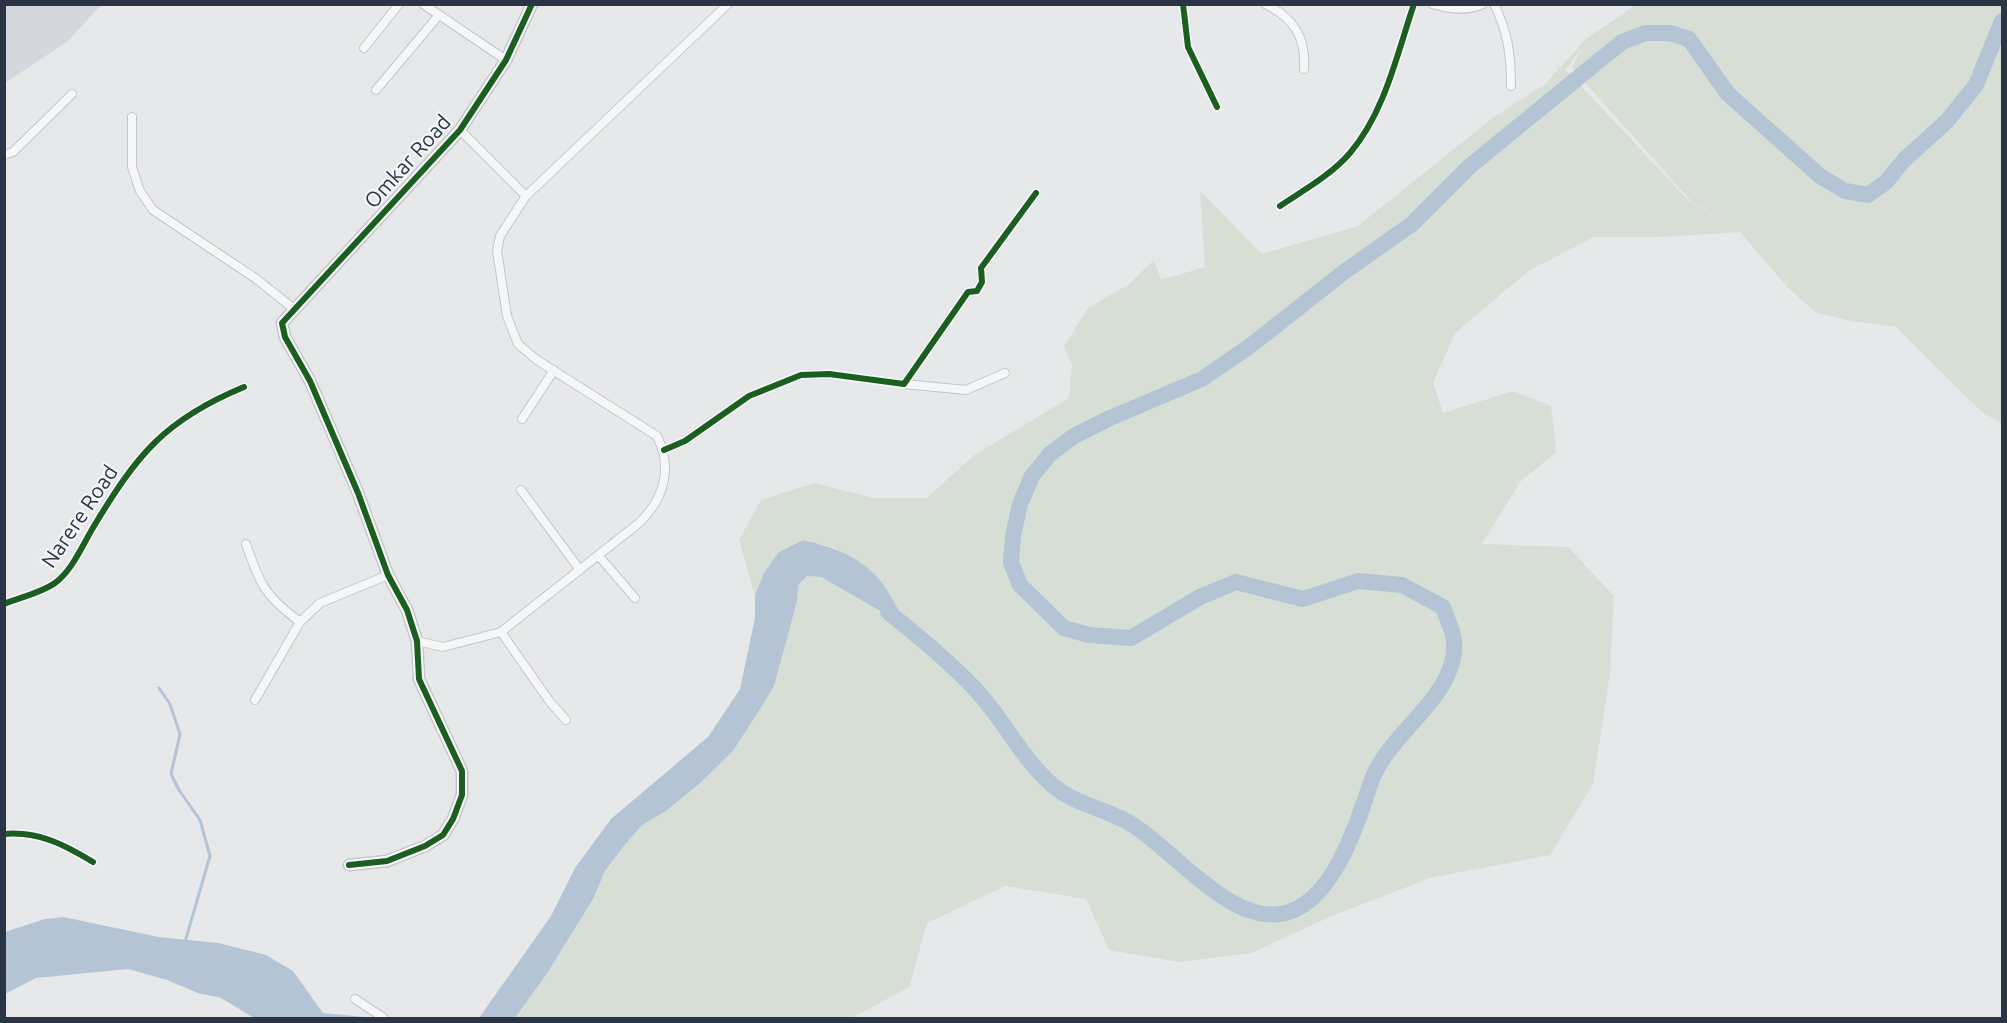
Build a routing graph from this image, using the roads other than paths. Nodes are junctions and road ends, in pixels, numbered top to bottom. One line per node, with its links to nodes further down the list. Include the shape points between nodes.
1 (399, 4): 12 (street)
2 (423, 4): 11 (street)
3 (532, 4): 13 (street, Omkar Road)
4 (728, 4): 23 (street)
5 (1183, 4): 18 (street, via 1188,47)
6 (1265, 4): 14 (street, via 1293,23 1305,51)
7 (1414, 4): 24 (street, via 1382,99 1365,131 1331,172)
8 (1432, 4): 9 (street, via 1452,9)
9 (1483, 4)
10 (1494, 4): 15 (street, via 1511,54)
11 (439, 15): 13 (street); 16 (street)
12 (364, 48)
13 (506, 60): 20 (street, Omkar Road)
14 (1304, 69)
15 (1511, 86)
16 (376, 90)
17 (72, 94): 21 (street, via 13,152)
18 (1217, 107)
19 (132, 117): 25 (street, via 132,167 140,191 153,210)
20 (460, 130): 23 (street); 25 (street, Omkar Road)
21 (4, 155)
22 (1036, 193): 28 (street, via 981,268 980,287 968,292)
23 (526, 196): 26 (street, via 500,236 497,251 501,284 518,344)
24 (1280, 206)
25 (294, 309): 36 (street, Omkar Road, via 282,322 285,337 310,381)
26 (554, 370): 30 (street); 31 (street, via 635,419 657,436)
27 (1005, 373): 28 (street, via 966,390)
28 (904, 384): 31 (street, via 829,374 801,375 750,396 685,441)
29 (244, 387): 38 (street, Narere Road, via 218,398 163,434 124,477 64,574 47,587)
30 (522, 419)
31 (664, 450): 34 (street, via 665,480 652,510)
32 (521, 490): 35 (street)
33 (246, 544): 39 (street, via 260,583 276,604)
34 (598, 555): 35 (street); 37 (street)
35 (580, 570): 40 (street)
36 (388, 575): 39 (street, via 320,603); 41 (street, via 407,610)
37 (635, 598)
38 (4, 604)
39 (300, 622): 42 (street)
40 (501, 632): 41 (street, via 443,647); 43 (street)
41 (417, 641): 46 (street, via 419,679 462,771 462,795 443,835 387,861)
42 (255, 700)
43 (566, 720)
44 (4, 834): 45 (street, via 59,841)
45 (93, 862)
46 (349, 865)
47 (355, 999): 48 (street)
48 (384, 1018)

